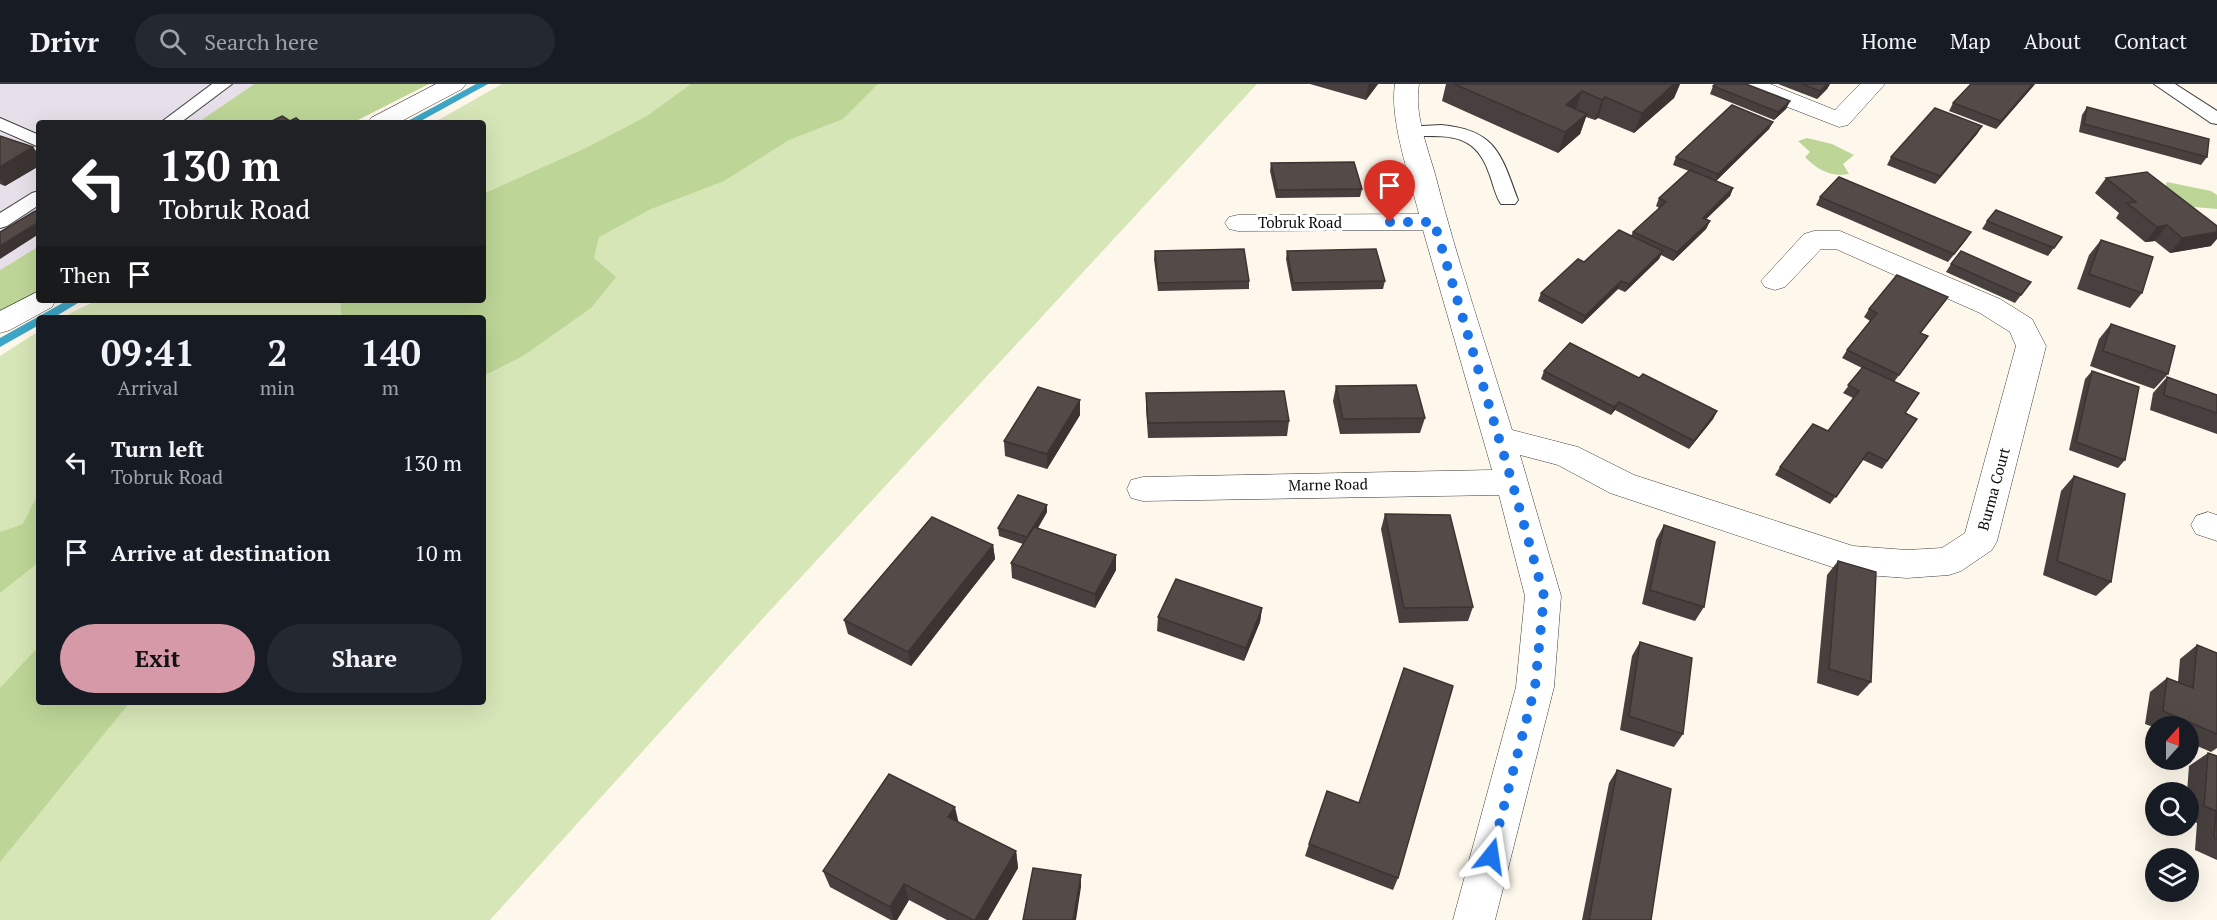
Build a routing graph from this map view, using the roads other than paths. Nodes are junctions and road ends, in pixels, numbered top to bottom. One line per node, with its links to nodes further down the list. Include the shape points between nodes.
1 (223, 84): 8 (lane)
2 (454, 84): 9 (street)
3 (1407, 84): 11 (street, via 1405,96)
4 (1749, 84): 5 (street, via 1839,120)
5 (1873, 84)
6 (2163, 84): 7 (lane)
7 (2217, 119)
8 (173, 120)
9 (386, 120)
10 (0, 123): 12 (lane)
11 (1411, 131): 14 (lane, via 1452,131 1472,137 1488,148); 16 (street)
12 (36, 141)
13 (36, 199): 15 (lane)
14 (1508, 200)
15 (0, 222)
16 (1434, 222): 17 (street, Tobruk Road); 21 (street)
17 (1238, 223)
18 (1775, 281): 21 (street, Burma Court, via 1814,240 1840,240 1990,306 2022,326 2031,346 1980,541 1949,561 1906,564 1853,560 1622,484 1567,455)
19 (37, 303): 20 (street)
20 (0, 323)
21 (1499, 438): 22 (street)
22 (1512, 482): 23 (street, Marne Road); 24 (street, via 1544,596 1535,687)
23 (1143, 489)
24 (1474, 920)

